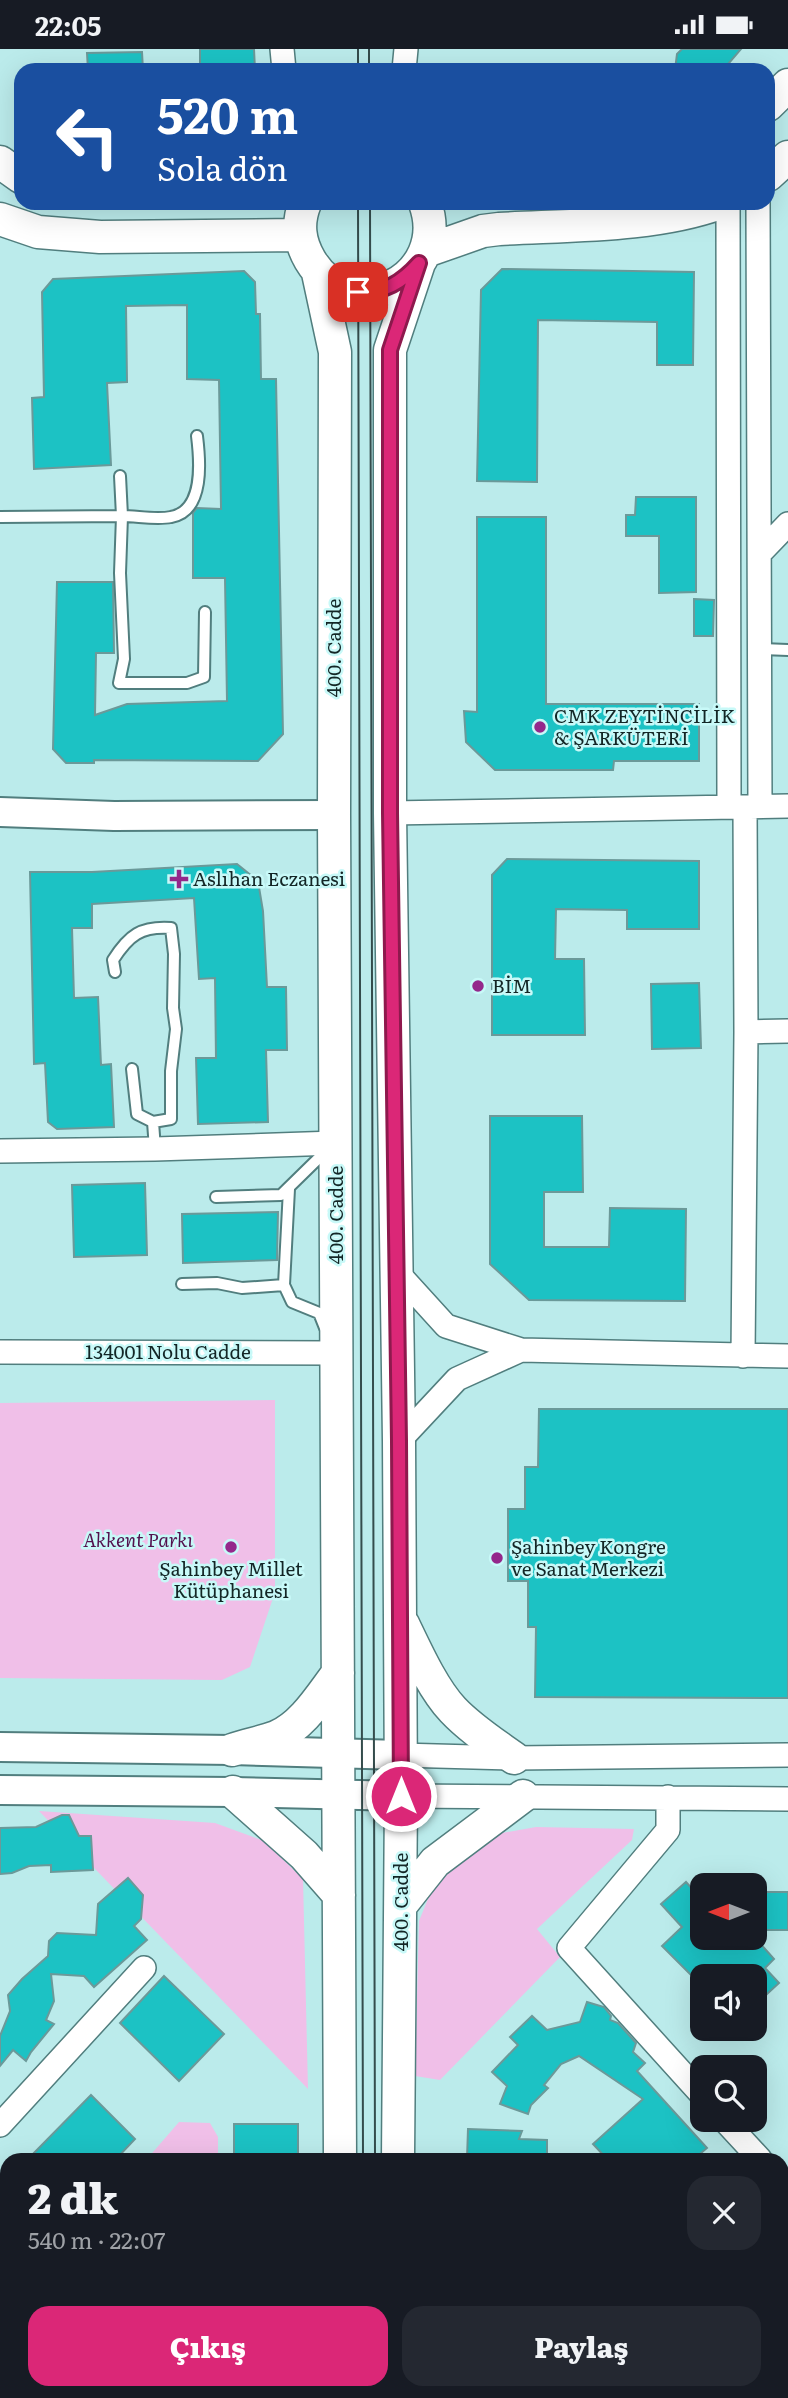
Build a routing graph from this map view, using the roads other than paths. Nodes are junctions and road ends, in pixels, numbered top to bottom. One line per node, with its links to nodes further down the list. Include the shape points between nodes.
1 (788, 85): 2 (main road)
2 (775, 98)
3 (788, 156): 4 (main road)
4 (775, 168)
5 (302, 210): 11 (main road)
6 (428, 210): 12 (main road, 400. Cadde, via 430,233)
7 (701, 210): 12 (main road, via 666,217 483,231)
8 (728, 210): 24 (street)
9 (758, 210): 19 (street)
10 (0, 219): 11 (main road, via 38,232 100,237)
11 (300, 235): 13 (main road, 400. Cadde)
12 (422, 257): 13 (main road, via 406,278 370,293 333,285); 26 (main road, 400. Cadde, via 390,350)
13 (318, 273): 27 (main road, 400. Cadde, via 335,352)
14 (197, 436): 16 (lane, via 200,460 196,496 190,503 173,517)
15 (120, 476): 16 (lane)
16 (122, 516): 17 (lane); 20 (lane, via 124,659 119,683 187,683 204,677)
17 (0, 517)
18 (788, 524): 19 (street)
19 (761, 552): 21 (street)
20 (205, 612)
21 (760, 649): 22 (lane); 24 (street)
22 (788, 650)
23 (788, 806): 24 (street)
24 (745, 807): 26 (street); 30 (street)
25 (0, 812): 27 (street)
26 (390, 813): 38 (main road, 400. Cadde)
27 (334, 815): 33 (main road, 400. Cadde)
28 (115, 972): 32 (lane, via 113,960 126,941 151,927 172,928 176,1029 171,1119)
29 (788, 1031): 30 (street)
30 (746, 1032): 44 (street)
31 (132, 1069): 32 (lane, via 137,1114)
32 (153, 1122): 34 (lane)
33 (335, 1143): 34 (street); 36 (lane); 43 (main road, 400. Cadde)
34 (155, 1149): 35 (street)
35 (0, 1151)
36 (289, 1189): 37 (lane, via 281,1195); 40 (lane)
37 (216, 1197)
38 (396, 1271): 41 (street, via 446,1326); 46 (main road, 400. Cadde)
39 (182, 1284): 40 (lane)
40 (284, 1285): 43 (lane, via 292,1302 319,1313)
41 (521, 1350): 44 (street); 46 (street, via 457,1379)
42 (0, 1352): 43 (street, 134001 Nolu Cadde)
43 (336, 1353): 48 (main road, 400. Cadde)
44 (743, 1356): 45 (street)
45 (788, 1356)
46 (399, 1441): 47 (main road, 400. Cadde)
47 (400, 1618): 52 (main road, 400. Cadde); 54 (main road, via 451,1708)
48 (338, 1672): 50 (main road, via 289,1728 278,1736); 51 (main road, 400. Cadde)
49 (0, 1748): 50 (street)
50 (232, 1750): 51 (street)
51 (338, 1753): 52 (street); 57 (main road, 400. Cadde)
52 (400, 1755): 54 (street); 58 (main road, 400. Cadde)
53 (788, 1755): 54 (street)
54 (514, 1758)
55 (0, 1790): 56 (street)
56 (233, 1792): 57 (street); 62 (main road, via 304,1855)
57 (338, 1795): 58 (street); 62 (main road, 400. Cadde)
58 (401, 1796): 59 (street); 63 (main road, 400. Cadde)
59 (523, 1796): 60 (street); 63 (main road, via 435,1862)
60 (668, 1797): 61 (street); 65 (street, via 668,1830 569,1948)
61 (788, 1799)
62 (339, 1895): 68 (main road, 400. Cadde)
63 (401, 1905): 69 (main road, 400. Cadde)
64 (144, 1968): 66 (street)
65 (690, 2082)
66 (0, 2125)
67 (735, 2132): 70 (street)
68 (340, 2153)
69 (398, 2153)
70 (754, 2153)

